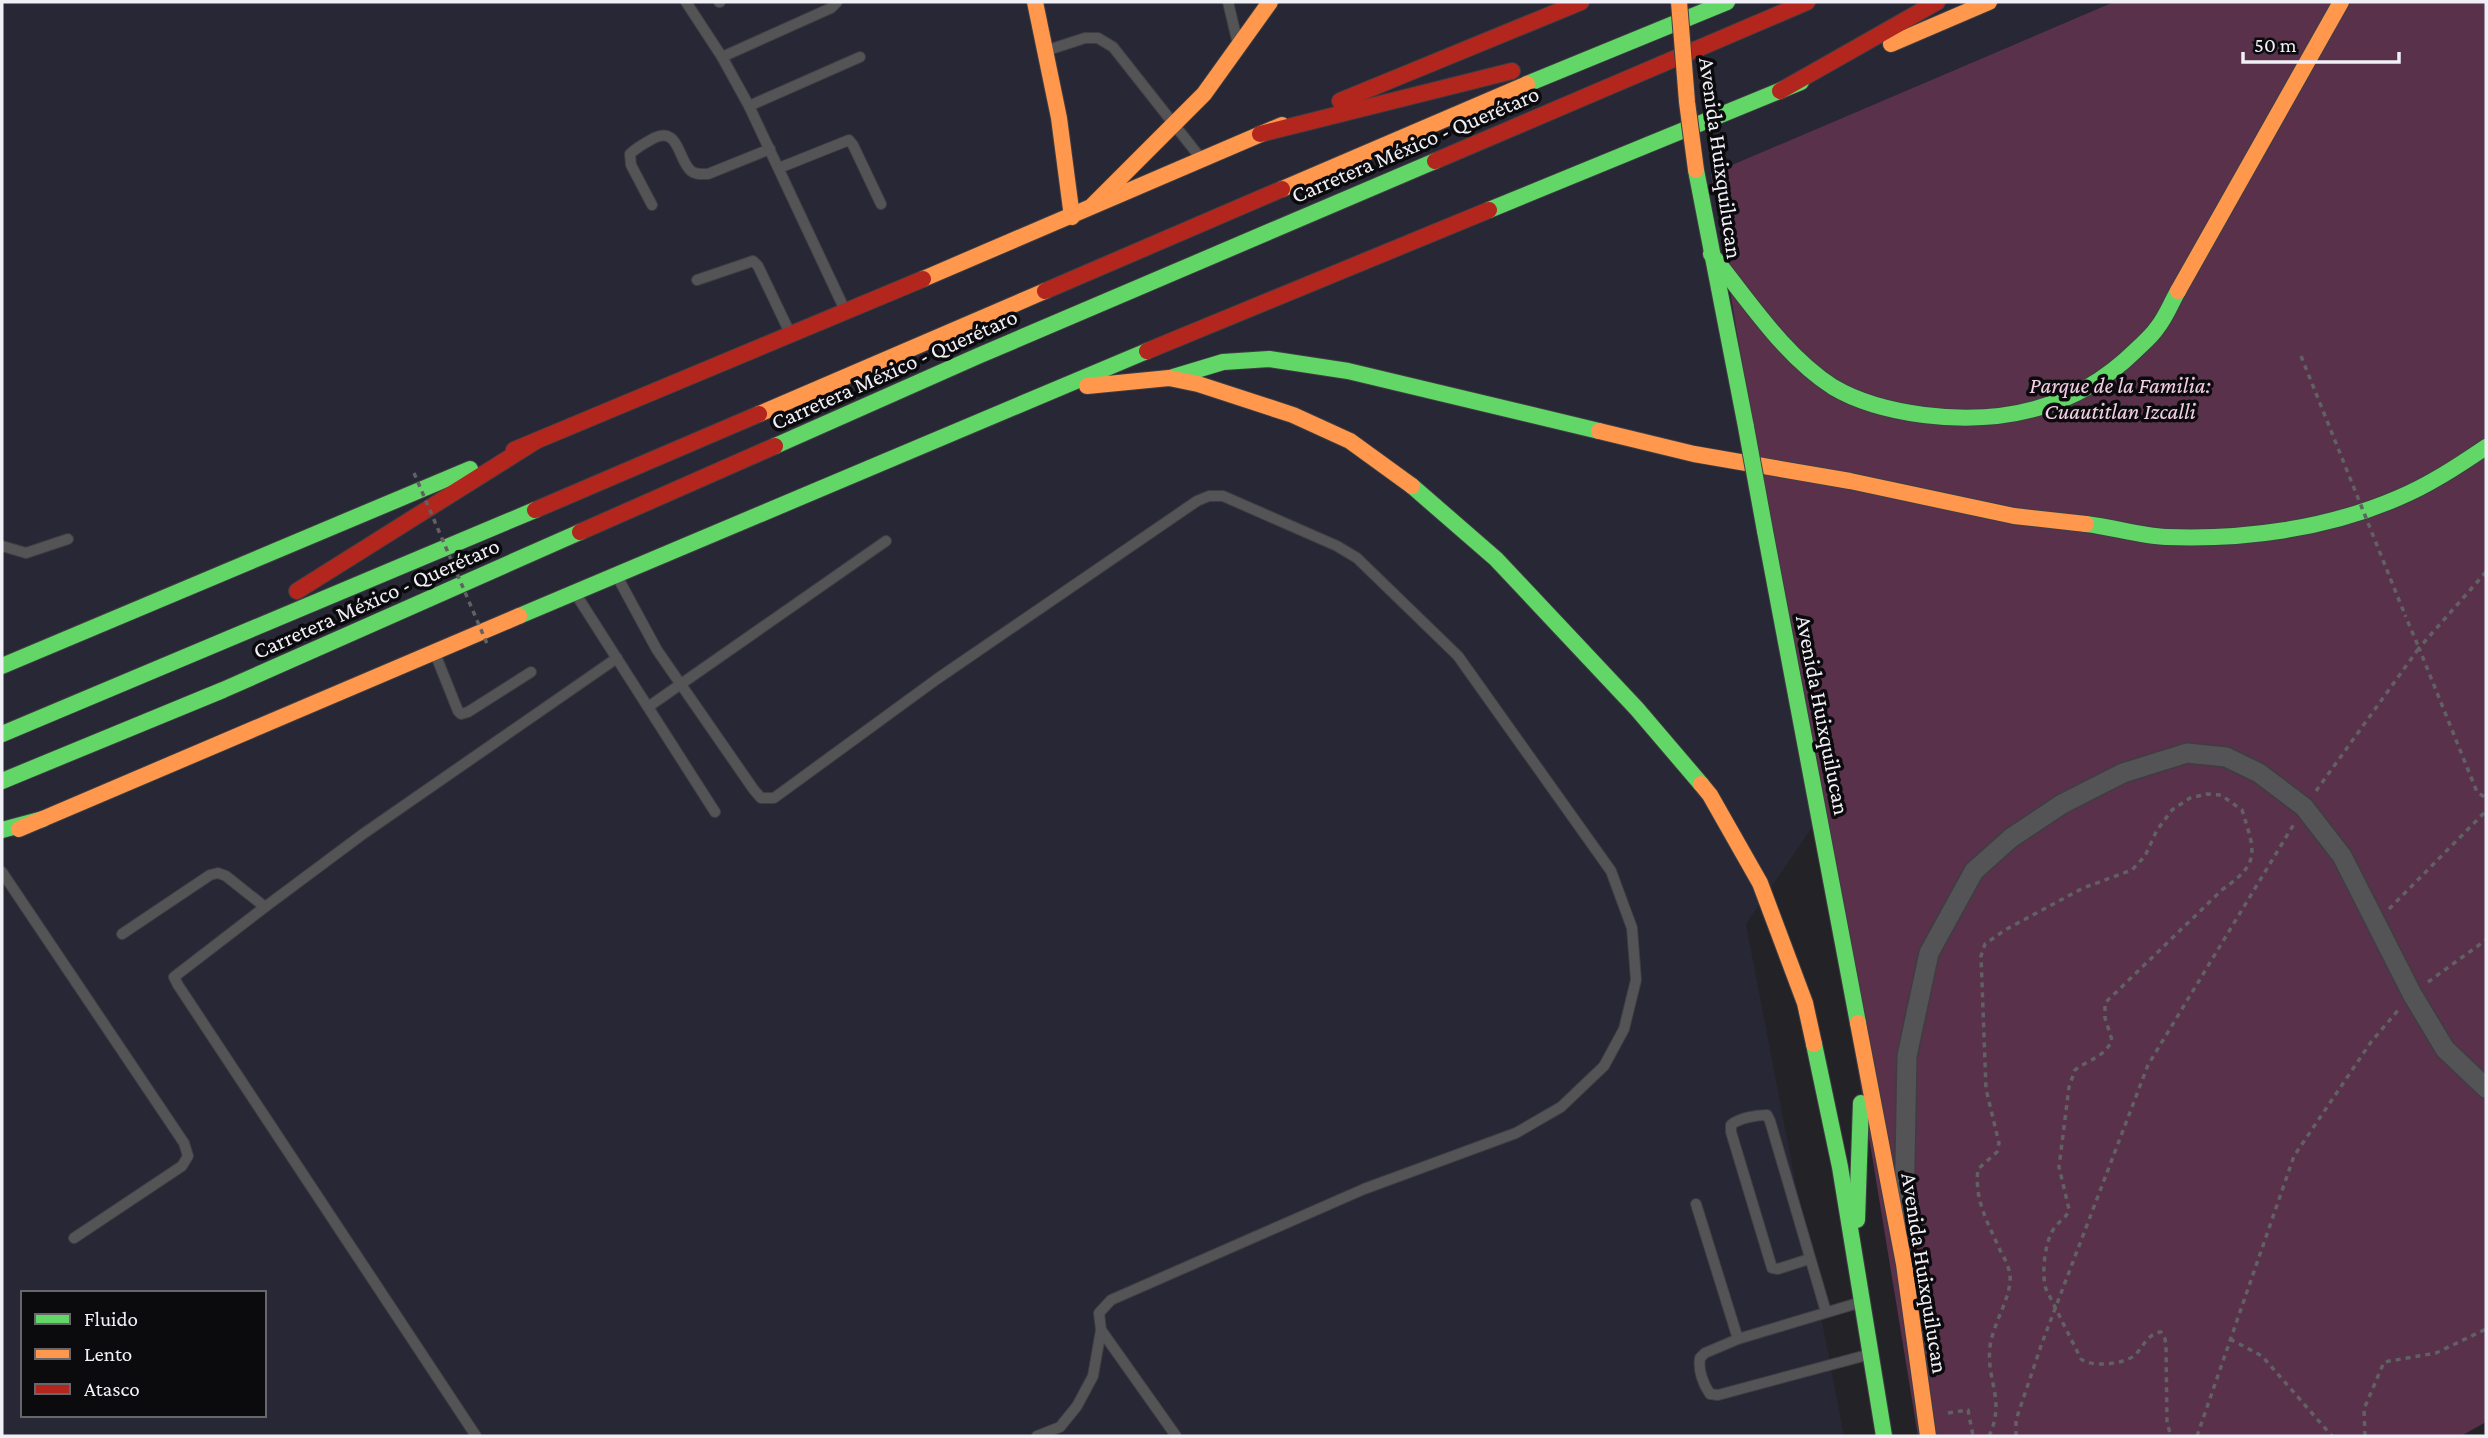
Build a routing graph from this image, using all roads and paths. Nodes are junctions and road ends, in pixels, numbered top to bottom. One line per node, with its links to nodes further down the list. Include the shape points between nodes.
1 (686, 2): 16 (lane)
2 (836, 2): 16 (lane)
3 (1035, 2): 15 (main road)
4 (1227, 2): 14 (lane)
5 (1270, 2): 14 (main road)
6 (1581, 2): 21 (main road)
7 (1679, 2): 29 (main road, Avenida Huixquilucan, bridge, via 1687,102)
8 (1727, 2): 13 (main road, Carretera México - Querétaro)
9 (1807, 2): 55 (main road, Carretera México - Querétaro, via 978,356 236,684)
10 (1937, 2): 18 (main road)
11 (1989, 2): 18 (main road)
12 (2341, 2): 29 (main road, via 2157,329 2114,370 2040,411 1949,420 1864,401 1828,383 1799,360)
13 (1625, 42): 21 (main road); 47 (main road, Carretera México - Querétaro)
14 (1238, 44): 20 (main road, via 1204,94)
15 (1045, 51): 20 (lane, via 1098,38 1113,47); 28 (main road)
16 (722, 57): 19 (lane)
17 (860, 57): 19 (lane)
18 (1780, 91): 35 (main road)
19 (749, 106): 22 (lane)
20 (1174, 124): 23 (lane); 27 (main road)
21 (1259, 134): 23 (main road)
22 (770, 149): 24 (lane); 26 (lane, via 698,174 690,171 676,142 661,135 630,154)
23 (1202, 160): 27 (main road)
24 (779, 168): 25 (lane, via 849,140); 31 (lane)
25 (881, 204)
26 (652, 205)
27 (1088, 210): 28 (main road)
28 (1072, 217): 31 (main road)
29 (1711, 254): 69 (main road, Avenida Huixquilucan, bridge)
30 (697, 280): 32 (lane, via 753,261)
31 (846, 312): 32 (main road)
32 (790, 335): 36 (main road)
33 (2301, 356): 46 (path, bridge)
34 (1169, 378): 35 (main road); 37 (main road, via 1223,362 1269,359 1348,370 1693,454 2014,516 2164,537 2233,536 2336,520 2398,498); 74 (main road, via 1293,415 1350,440 1427,497 1496,559 1637,709 1710,795 1760,883 1805,1003)
35 (1051, 390): 43 (main road)
36 (536, 441): 47 (main road); 50 (main road)
37 (2486, 447)
38 (414, 473): 45 (path, bridge)
39 (68, 539): 41 (lane, via 26,552)
40 (886, 541): 52 (lane)
41 (2, 546)
42 (2486, 572): 46 (path)
43 (617, 575): 44 (main road); 52 (lane)
44 (575, 592): 48 (main road); 49 (lane)
45 (488, 646)
46 (2419, 649): 56 (path, via 2477,792); 57 (path)
47 (202, 651): 54 (main road, Carretera México - Querétaro)
48 (434, 652): 51 (lane, via 461,714); 60 (main road)
49 (617, 658): 53 (lane); 64 (lane)
50 (2, 666)
51 (531, 672)
52 (680, 685): 53 (lane); 80 (lane, via 754,790 761,798 774,798 937,679 1197,501 1223,496 1357,558 1458,656 1611,870 1632,928 1636,980 1624,1029 1604,1066 1561,1107 1516,1133 1364,1189 1111,1300 1099,1313)
53 (648, 707): 59 (lane)
54 (2, 734)
55 (2, 781)
56 (2486, 798)
57 (2304, 807): 65 (street, via 2342,856); 75 (street, via 2259,773 2226,757 2187,753 2123,773 2062,804 2011,838 1974,871 1929,953 1907,1056); 77 (path, via 2148,1065)
58 (2486, 811): 65 (path)
59 (715, 812)
60 (43, 819): 61 (main road); 62 (main road)
61 (2, 830)
62 (2, 837)
63 (2, 872): 72 (lane, via 184,1143 188,1156 182,1166)
64 (265, 907): 66 (lane, via 218,873); 85 (lane, via 174,977)
65 (2376, 922): 68 (street)
66 (122, 934)
67 (2486, 940): 68 (path)
68 (2412, 994): 70 (street, via 2445,1049); 82 (path, via 2371,1042 2294,1156)
69 (1863, 1051): 74 (main road); 75 (main road, Avenida Huixquilucan)
70 (2486, 1088)
71 (1696, 1204): 81 (lane)
72 (74, 1238)
73 (1809, 1259): 73 (lane, via 1772,1268 1731,1132 1735,1121 1767,1115); 78 (lane)
74 (1855, 1263): 76 (main road)
75 (1904, 1264): 89 (main road, Avenida Huixquilucan)
76 (1862, 1302): 78 (lane); 83 (main road)
77 (2056, 1308): 91 (path, via 2043,1280 2050,1236 2069,1209 2059,1167 2071,1078 2075,1070 2111,1045 2105,1003 2251,864 2242,810 2221,794 2190,798 2172,810 2132,870 2083,888 1985,944 1981,956 1986,1089 1999,1143 1997,1152 1978,1169 1976,1186 2010,1275 1990,1346 1997,1405); 92 (path, via 2016,1420); 93 (path, via 2081,1359 2088,1364 2131,1358 2150,1336 2161,1332 2166,1345)
78 (1826, 1312): 81 (lane)
79 (2486, 1329): 96 (path, via 2436,1353 2384,1362 2364,1409)
80 (1101, 1330): 86 (lane, via 1093,1376 1077,1406 1060,1427); 87 (lane)
81 (1738, 1339): 83 (lane, via 1700,1358 1710,1394)
82 (2231, 1339): 94 (path); 95 (path, via 2262,1356)
83 (1871, 1354): 88 (main road)
84 (1968, 1410): 90 (path)
85 (476, 1436)
86 (1037, 1436)
87 (1176, 1436)
88 (1884, 1436)
89 (1928, 1436)
90 (1973, 1436)
91 (1989, 1436)
92 (2016, 1436)
93 (2171, 1436)
94 (2197, 1436)
95 (2332, 1436)
96 (2365, 1436)

